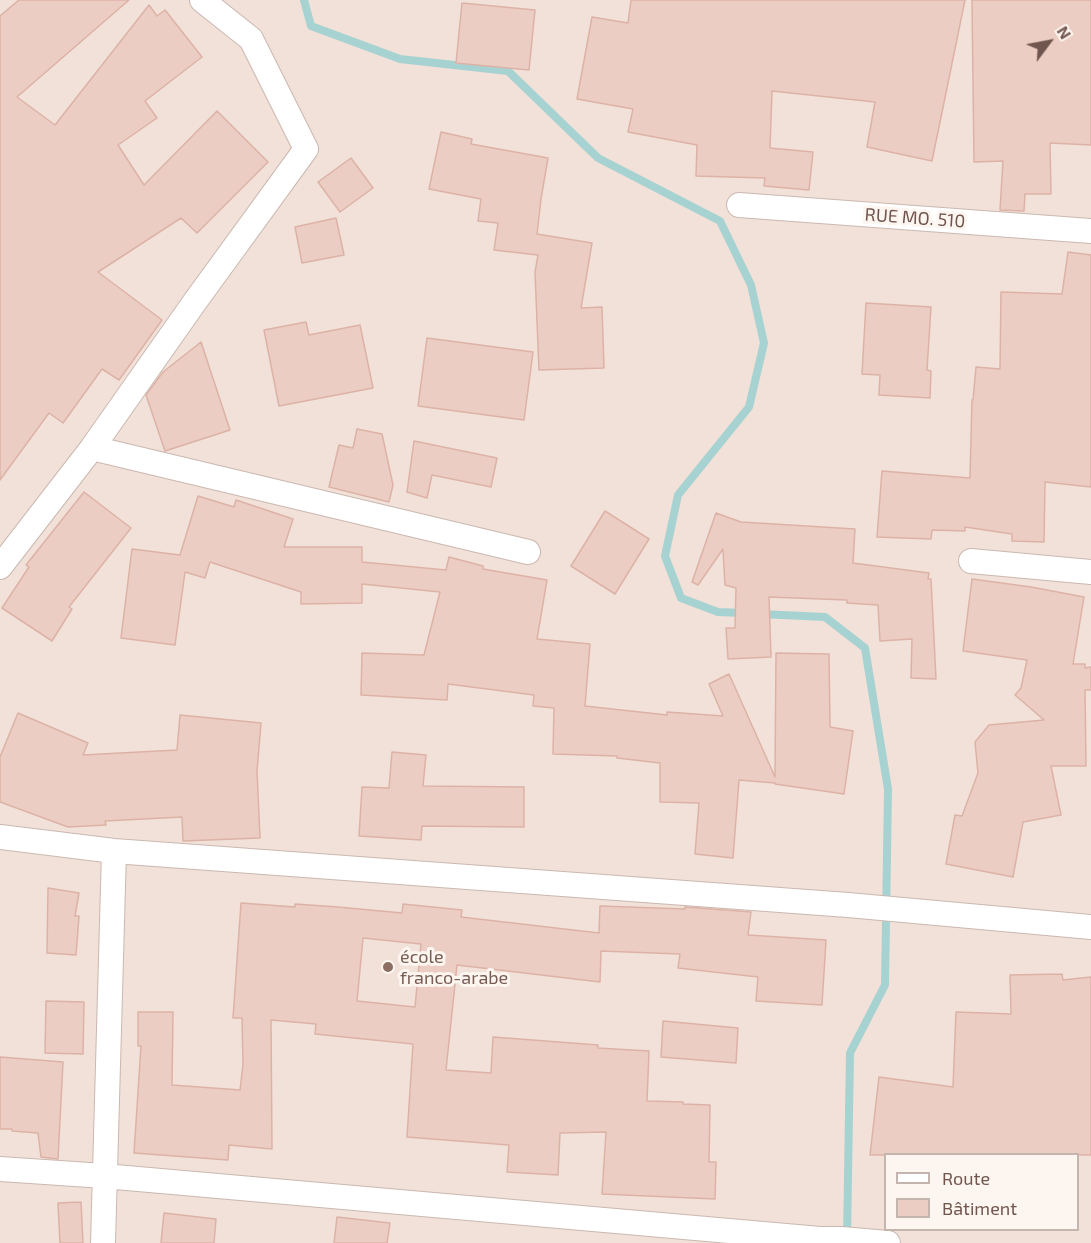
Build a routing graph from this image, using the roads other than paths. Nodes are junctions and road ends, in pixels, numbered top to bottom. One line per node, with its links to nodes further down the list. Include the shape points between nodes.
1 (202, 0): 4 (street, via 251,39 306,149)
2 (739, 205): 3 (street, RUE MO. 510)
3 (1091, 231)
4 (92, 448): 5 (street); 7 (street)
5 (528, 552)
6 (971, 561): 8 (street)
7 (0, 567)
8 (1091, 572)
9 (0, 837): 10 (street)
10 (114, 851): 11 (street, via 848,905); 13 (street)
11 (1091, 927)
12 (0, 1169): 13 (street)
13 (105, 1176): 14 (street); 15 (street)
14 (877, 1242)
15 (102, 1243)

